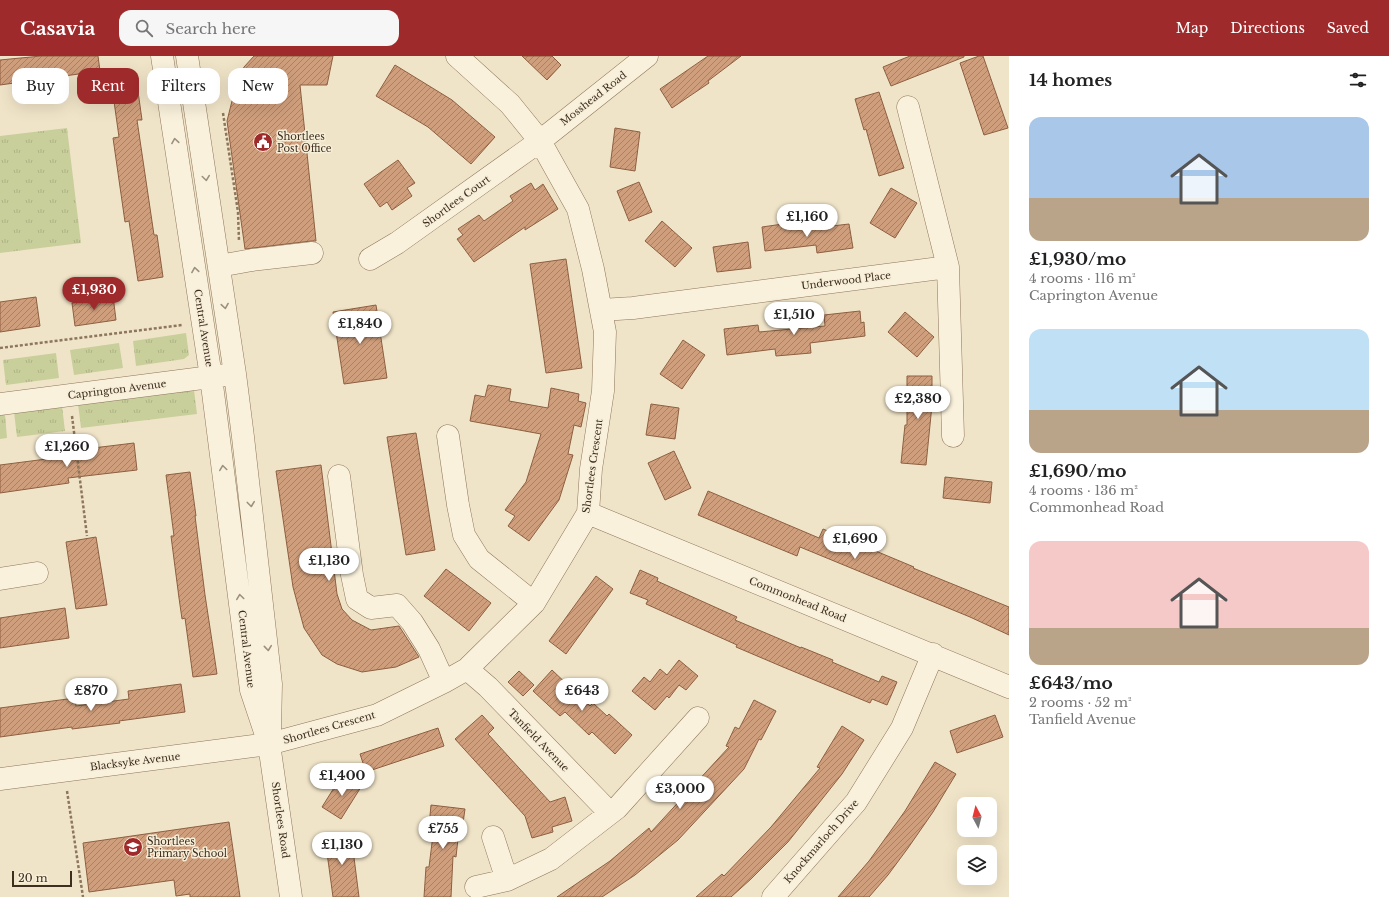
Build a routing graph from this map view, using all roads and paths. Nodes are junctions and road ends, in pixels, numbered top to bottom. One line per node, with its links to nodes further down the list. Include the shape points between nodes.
1 (162, 56): 12 (street, Central Avenue, one-way to 1)
2 (187, 56): 10 (street, Central Avenue, one-way to 10)
3 (457, 56): 7 (street, Shortlees Crescent, via 510,104)
4 (647, 56): 7 (street, Mosshead Road)
5 (908, 107): 11 (street)
6 (223, 113): 10 (path, via 238,212)
7 (540, 141): 9 (street, Shortlees Court, via 397,244); 13 (street, Shortlees Crescent, via 578,209)
8 (312, 252): 10 (street)
9 (370, 259)
10 (229, 264): 15 (street, Central Avenue, one-way to 15)
11 (948, 267): 13 (street, Underwood Place); 20 (street)
12 (200, 306): 14 (path, via 183,325); 16 (street, Central Avenue)
13 (601, 310): 22 (street, Shortlees Crescent, via 605,332 604,391)
14 (0, 348)
15 (235, 374): 16 (street, Caprington Avenue); 32 (street, Central Avenue, one-way to 32, via 272,684)
16 (211, 377): 17 (street, Caprington Avenue); 32 (street, Central Avenue, one-way to 16, via 251,690)
17 (70, 395): 18 (street, Caprington Avenue); 23 (path)
18 (0, 404)
19 (448, 436): 26 (street, via 464,535 479,559)
20 (953, 436)
21 (339, 476): 29 (street, via 357,599 371,608 397,605 412,622 429,649)
22 (588, 513): 26 (street, Shortlees Crescent); 27 (street, Commonhead Road)
23 (87, 536)
24 (37, 573): 25 (street)
25 (0, 579)
26 (534, 603): 28 (street, Shortlees Crescent)
27 (933, 654): 30 (street, Commonhead Road); 41 (street, Knockmarloch Drive, via 902,728 856,802)
28 (467, 669): 29 (street, Shortlees Crescent); 35 (street, Tanfield Avenue, via 488,687)
29 (444, 682): 32 (street, Shortlees Crescent, via 377,715)
30 (1009, 687)
31 (698, 718): 35 (street)
32 (269, 744): 33 (street, Blacksyke Avenue); 40 (street, Shortlees Road)
33 (64, 770): 34 (street, Blacksyke Avenue); 39 (path)
34 (0, 779)
35 (610, 813): 37 (street, via 552,859)
36 (493, 838): 37 (street)
37 (507, 880): 38 (street)
38 (476, 887)
39 (83, 897)
40 (291, 897)
41 (773, 897)

